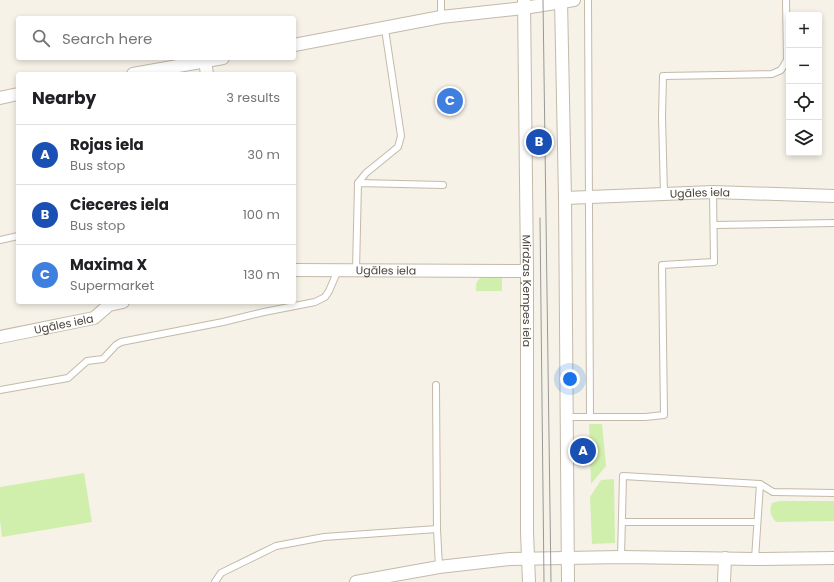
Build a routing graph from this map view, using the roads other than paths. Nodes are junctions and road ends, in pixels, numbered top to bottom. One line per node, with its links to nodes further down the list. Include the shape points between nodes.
1 (441, 0): 7 (lane)
2 (574, 0): 5 (street)
3 (588, 0): 20 (lane)
4 (786, 0): 19 (lane, via 788,60 781,70 772,74 663,76)
5 (561, 1): 6 (street); 22 (street)
6 (524, 4): 7 (street); 30 (street, Mirdzas Ķempes iela)
7 (441, 17): 8 (street)
8 (385, 29): 9 (street); 16 (lane, via 401,136 398,147 366,172)
9 (296, 45)
10 (211, 60): 11 (street)
11 (205, 61): 12 (street); 13 (street)
12 (144, 72)
13 (207, 72)
14 (16, 94): 15 (street)
15 (0, 98)
16 (358, 183): 17 (lane); 29 (lane)
17 (443, 185)
18 (713, 192): 19 (street, Ugāles iela); 21 (street, Ugāles iela); 24 (lane)
19 (664, 194): 20 (street, Ugāles iela)
20 (588, 196): 22 (street, Ugāles iela); 36 (lane)
21 (834, 196)
22 (565, 198): 35 (street)
23 (834, 223): 24 (lane)
24 (714, 225): 36 (lane, via 714,262 662,265 664,415)
25 (16, 236): 26 (lane)
26 (0, 240)
27 (296, 270): 28 (street, Ugāles iela)
28 (338, 270): 29 (street, Ugāles iela); 34 (lane, via 325,297 316,302 121,342 103,359 87,361 68,378)
29 (356, 270): 30 (street, Ugāles iela)
30 (527, 270): 45 (street, Mirdzas Ķempes iela)
31 (114, 304): 32 (street, Ugāles iela, via 94,318)
32 (0, 337)
33 (436, 385): 41 (lane)
34 (0, 390)
35 (566, 417): 36 (lane); 46 (street)
36 (590, 417)
37 (760, 484): 38 (lane, via 773,492); 39 (lane, via 623,476); 40 (lane)
38 (834, 493)
39 (622, 522): 40 (lane); 42 (lane)
40 (757, 522): 47 (lane)
41 (437, 529): 48 (lane); 49 (lane, via 324,537 276,546 221,573)
42 (622, 557): 43 (street); 46 (street)
43 (725, 558): 47 (street); 53 (street)
44 (834, 558): 47 (street)
45 (528, 559): 46 (street); 48 (street); 51 (street, Mirdzas Ķempes iela)
46 (568, 559): 52 (street)
47 (755, 559)
48 (438, 567): 50 (street)
49 (215, 582)
50 (356, 582)
51 (529, 582)
52 (568, 582)
53 (724, 582)

